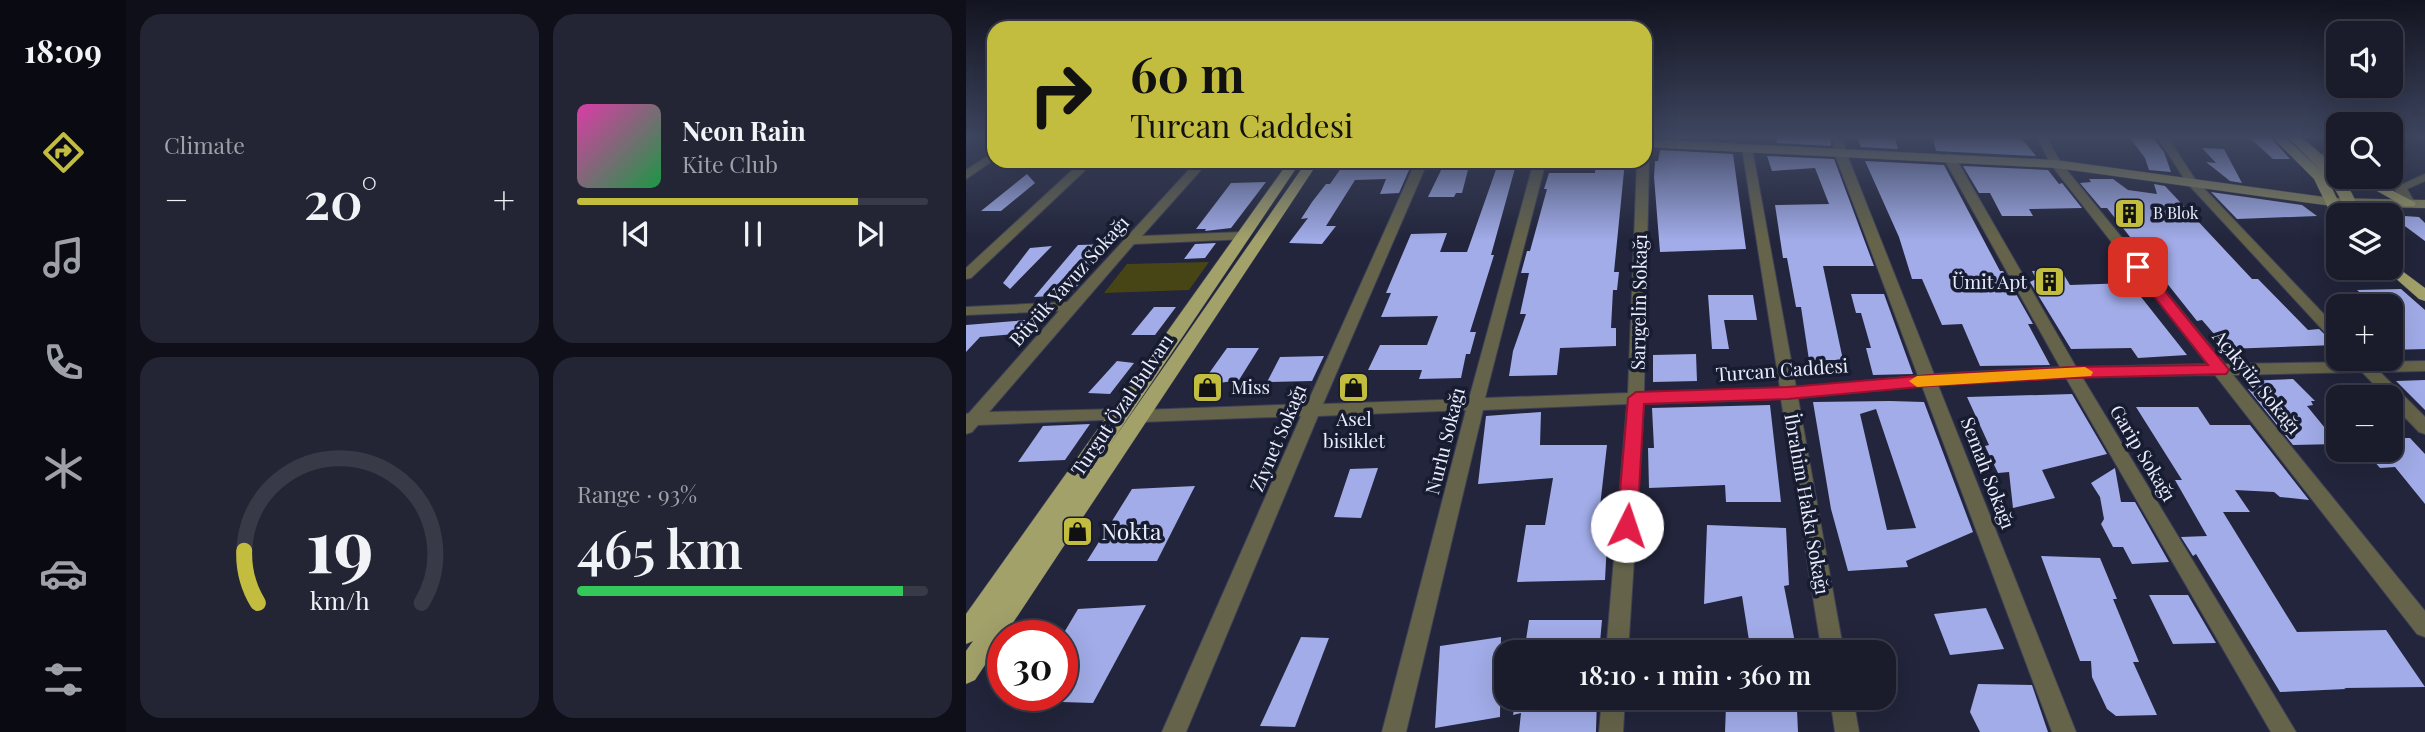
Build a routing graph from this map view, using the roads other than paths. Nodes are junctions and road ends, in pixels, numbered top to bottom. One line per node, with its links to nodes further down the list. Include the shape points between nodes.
1 (1077, 172): 28 (street)
2 (1193, 172): 26 (street, Büyük Yavuz Sokağı)
3 (1287, 172): 25 (main road, Turgut Özal Bulvarı)
4 (1305, 172): 47 (main road, Turgut Özal Bulvarı)
5 (1417, 172): 45 (street, Ziynet Sokağı)
6 (1537, 172): 44 (street, Nurlu Sokağı)
7 (1643, 172): 43 (street, Sarıgelin Sokağı)
8 (1751, 172): 42 (street, İbrahim Hakkı Sokağı)
9 (1850, 172): 41 (street, Semah Sokağı)
10 (1958, 172): 40 (street, Garip Sokağı)
11 (2063, 172): 38 (street, Açıkyüz Sokağı)
12 (2121, 172): 17 (street)
13 (2185, 172): 17 (street)
14 (2315, 172): 20 (main road)
15 (2332, 172): 21 (main road)
16 (2425, 177): 19 (street, via 2400,188)
17 (2191, 181): 24 (street, via 2296,196); 34 (street)
18 (2382, 189): 19 (main road)
19 (2409, 202): 22 (street); 23 (street)
20 (2332, 203)
21 (2349, 203)
22 (2401, 203)
23 (2425, 204)
24 (2326, 208)
25 (1242, 236): 26 (street); 46 (main road, Turgut Özal Bulvarı)
26 (1131, 240): 32 (street, Büyük Yavuz Sokağı)
27 (2403, 264): 30 (main road)
28 (966, 275)
29 (2403, 277): 31 (main road)
30 (2425, 282)
31 (2425, 296)
32 (1071, 306): 33 (street); 48 (street, Büyük Yavuz Sokağı)
33 (966, 311)
34 (2326, 325)
35 (2326, 365): 38 (street, Turcan Caddesi)
36 (2403, 365): 37 (street, Turcan Caddesi)
37 (2425, 366)
38 (2221, 370): 40 (street, Turcan Caddesi); 50 (street, Açıkyüz Sokağı)
39 (2369, 371): 49 (street)
40 (2071, 372): 41 (street, Turcan Caddesi); 62 (street, Garip Sokağı)
41 (1930, 380): 42 (street, Turcan Caddesi); 61 (street, Semah Sokağı)
42 (1788, 393): 43 (street, Turcan Caddesi); 53 (street, İbrahim Hakkı Sokağı)
43 (1636, 398): 44 (street, Turcan Caddesi); 52 (street, Sarıgelin Sokağı)
44 (1476, 402): 45 (street, Turcan Caddesi); 58 (street, Nurlu Sokağı)
45 (1313, 410): 47 (street, Turcan Caddesi); 57 (street, Ziynet Sokağı)
46 (1121, 415): 48 (street); 51 (main road, Turgut Özal Bulvarı)
47 (1141, 416): 54 (main road, Turgut Özal Bulvarı)
48 (969, 422)
49 (2425, 428)
50 (2425, 627)
51 (966, 633)
52 (1618, 640)
53 (1831, 640)
54 (966, 672)
55 (1613, 710): 59 (street)
56 (1843, 710): 60 (street)
57 (1174, 732)
58 (1394, 732)
59 (1611, 732)
60 (1847, 732)
61 (2064, 732)
62 (2284, 732)

